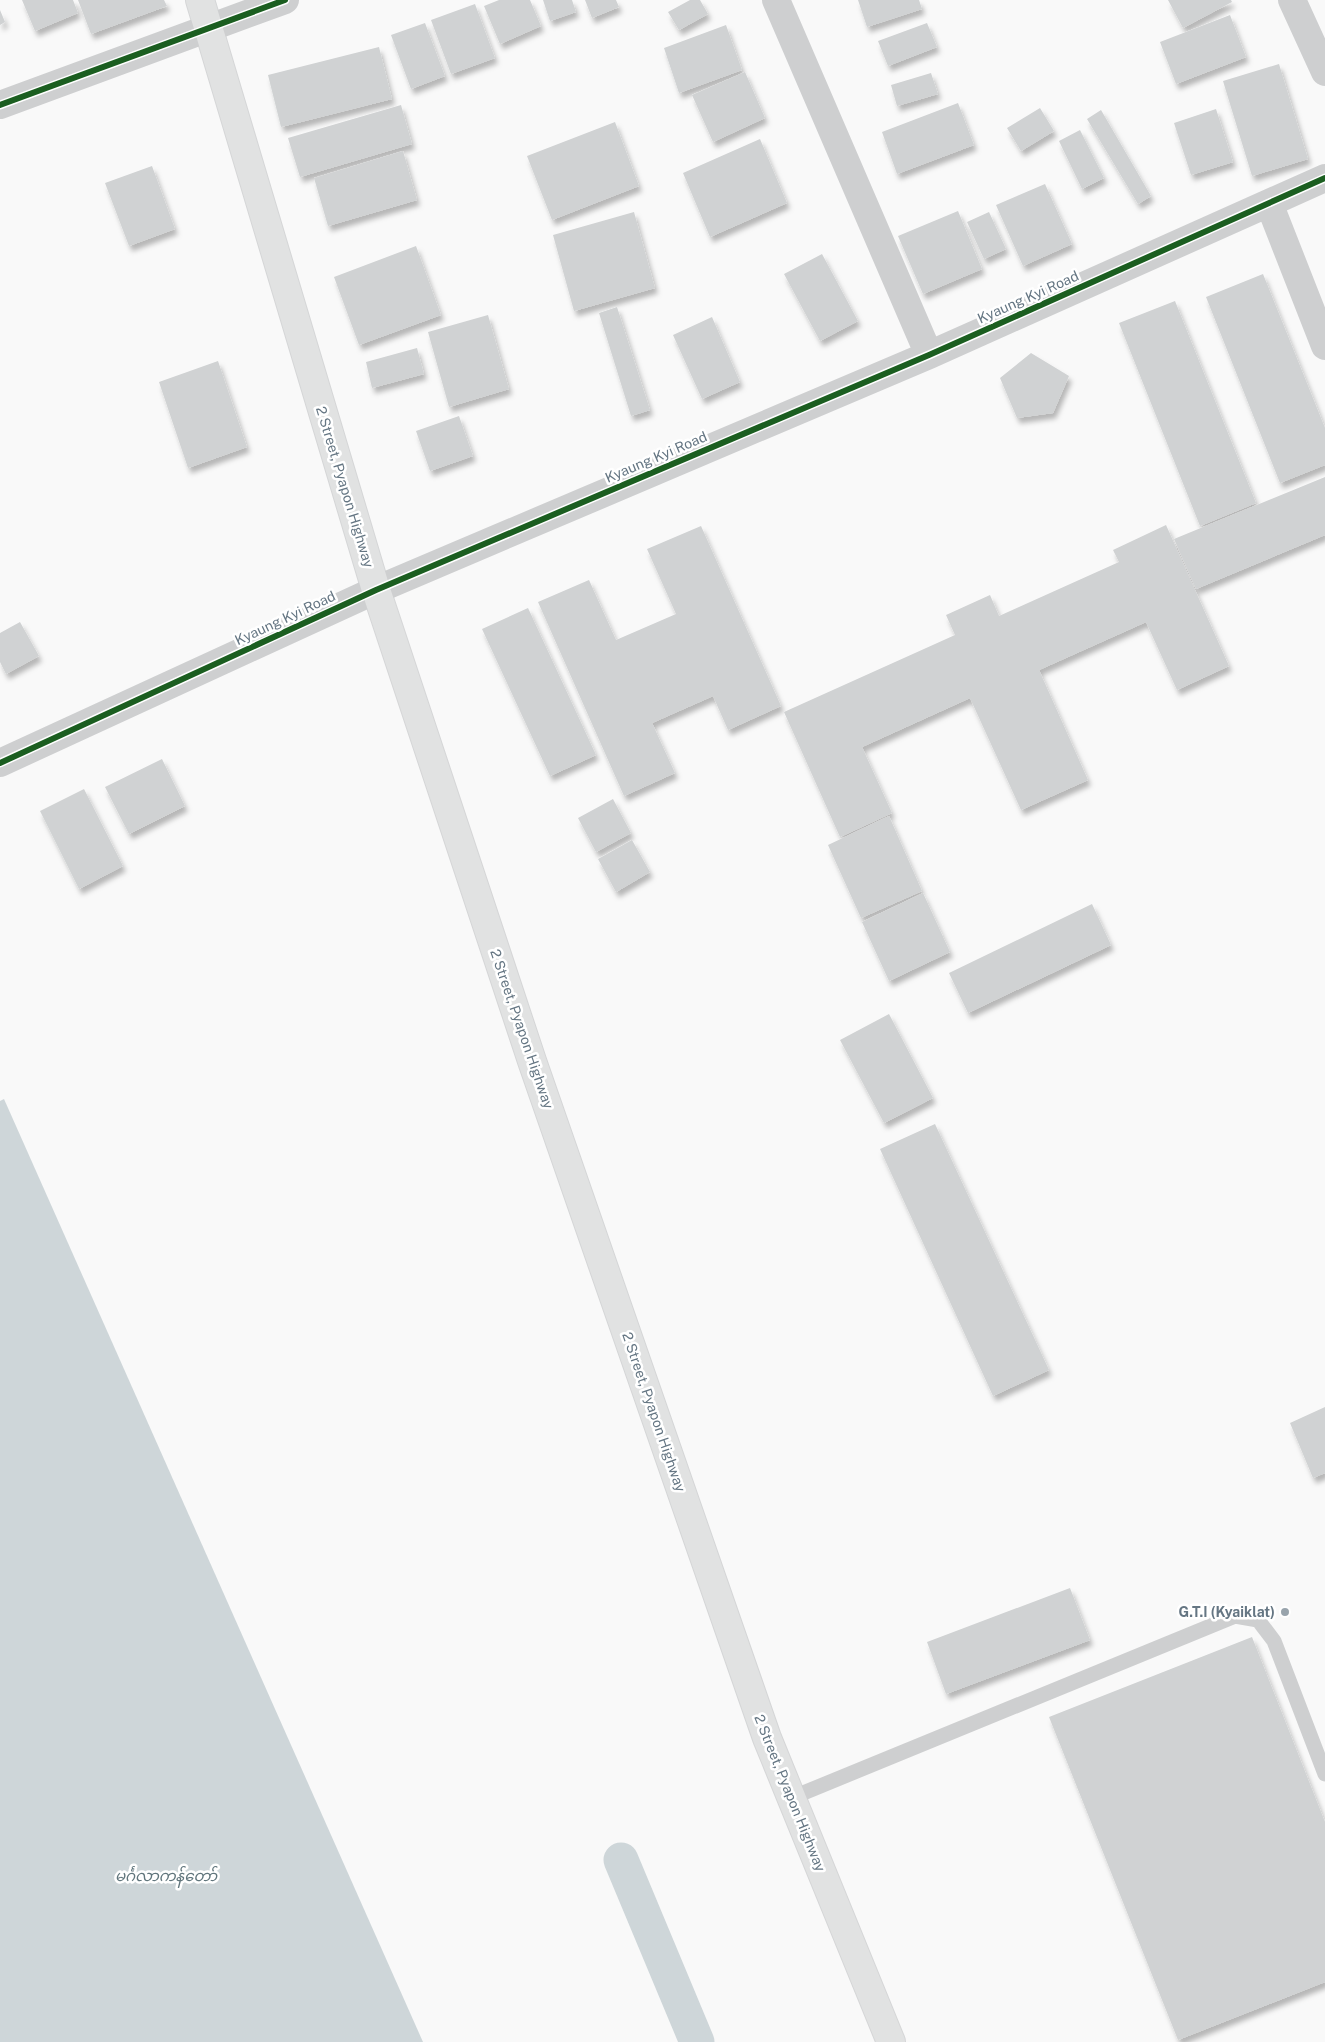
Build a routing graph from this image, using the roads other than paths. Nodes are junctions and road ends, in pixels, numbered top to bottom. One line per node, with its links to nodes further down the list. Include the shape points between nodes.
1 (200, 0): 5 (main road, 2 Street, Pyapon Highway)
2 (285, 0): 5 (street)
3 (776, 0): 11 (street)
4 (1292, 0): 6 (street)
5 (209, 28): 7 (street); 12 (main road, 2 Street, Pyapon Highway)
6 (1325, 72)
7 (0, 105)
8 (1325, 178): 9 (street, Kyaung Kyi Road)
9 (1269, 203): 10 (street); 11 (street, Kyaung Kyi Road)
10 (1325, 346)
11 (929, 355): 12 (street, Kyaung Kyi Road)
12 (376, 590): 13 (street, Kyaung Kyi Road); 15 (main road, 2 Street, Pyapon Highway, via 532,1061 767,1738)
13 (0, 763)
14 (1325, 1774): 15 (lane, via 1274,1641 1258,1620 1235,1616)
15 (792, 1798): 16 (main road, 2 Street, Pyapon Highway)
16 (891, 2042)

